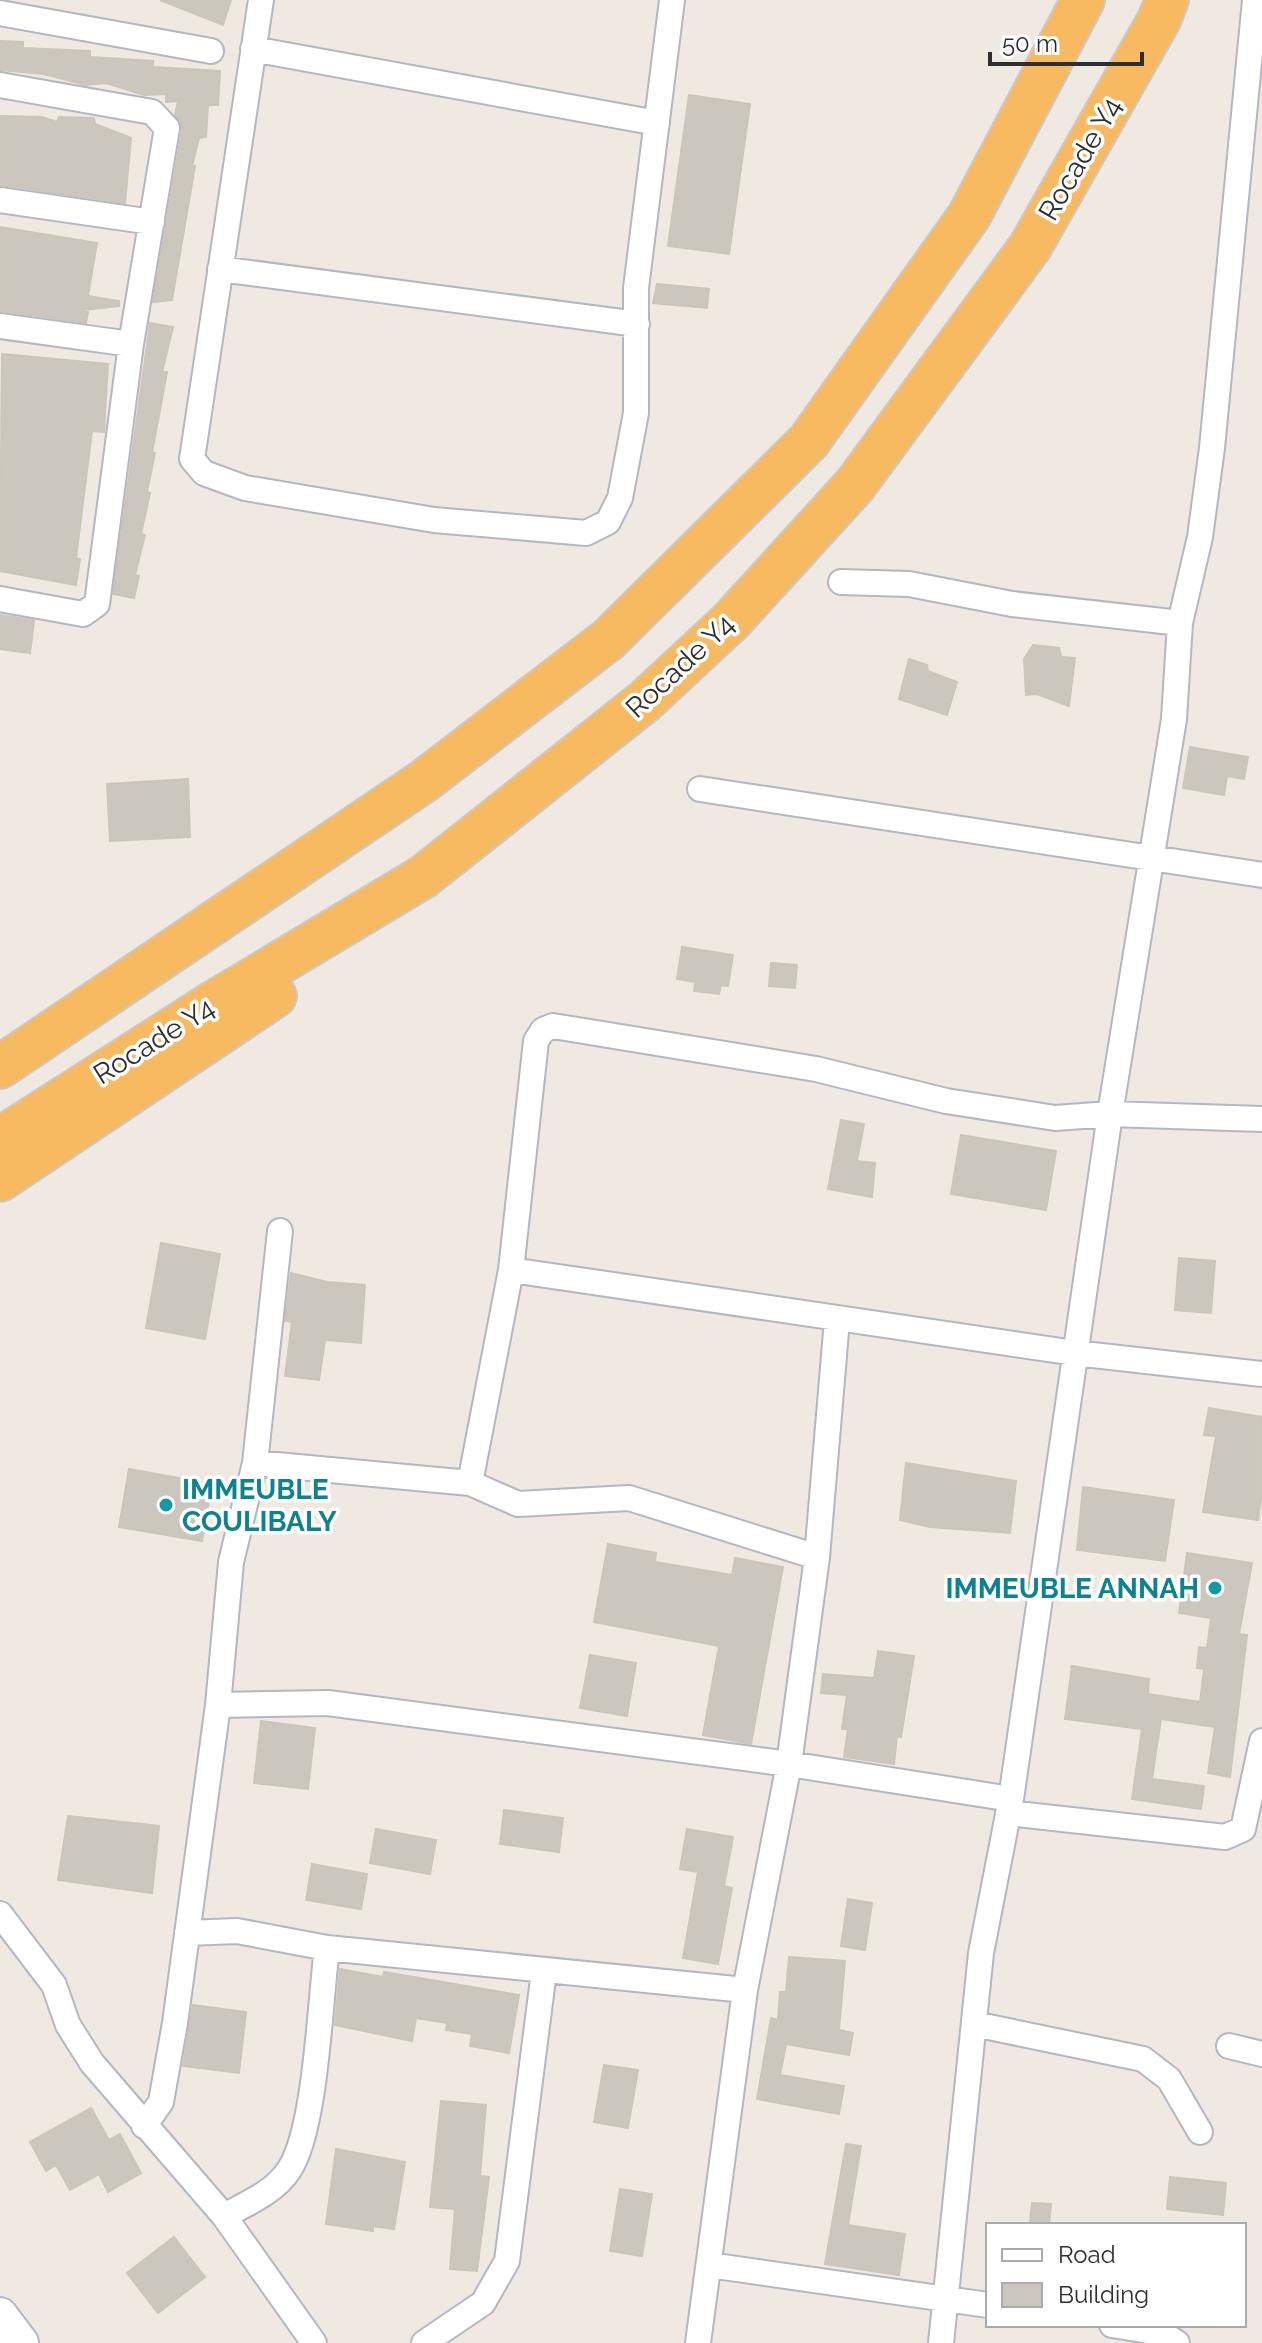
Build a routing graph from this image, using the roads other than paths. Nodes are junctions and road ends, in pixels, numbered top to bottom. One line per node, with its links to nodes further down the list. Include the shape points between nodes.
1 (261, 0): 7 (street)
2 (672, 0): 10 (street)
3 (1083, 0): 21 (highway, via 969,216 809,441 609,639 424,781)
4 (1167, 0): 24 (highway, Rocade Y4, via 1030,247 855,485 731,621 645,701)
5 (1255, 0): 19 (street, via 1212,448 1200,537)
6 (0, 13): 8 (street)
7 (253, 49): 10 (street); 13 (street)
8 (211, 51)
9 (0, 85): 12 (street, via 152,112 167,128)
10 (657, 123): 14 (street, via 636,288)
11 (0, 200): 12 (street)
12 (152, 222): 16 (street)
13 (220, 269): 14 (street); 14 (street, via 192,459 204,473 245,488 434,520 586,533 608,522 620,498 636,413)
14 (637, 324)
15 (0, 326): 16 (street)
16 (131, 344): 18 (street, via 97,604 83,614)
17 (841, 582): 19 (street, via 909,584 1012,604)
18 (0, 599)
19 (1180, 623): 22 (street, via 1174,719)
20 (700, 789): 22 (street)
21 (323, 850): 25 (highway); 26 (highway)
22 (1153, 856): 23 (street); 27 (street)
23 (1262, 875)
24 (423, 877): 29 (highway, Rocade Y4); 30 (highway, via 326,960)
25 (0, 1033)
26 (0, 1067)
27 (1110, 1114): 28 (street); 32 (street, via 1055,1118 946,1101 816,1069 553,1026 536,1041); 34 (street)
28 (1262, 1119)
29 (0, 1139)
30 (0, 1180)
31 (280, 1231): 36 (street)
32 (511, 1270): 33 (street); 37 (street)
33 (837, 1320): 34 (street); 38 (street)
34 (1075, 1353): 35 (street); 42 (street)
35 (1262, 1374)
36 (255, 1463): 37 (street); 39 (street, via 231,1562)
37 (470, 1483): 38 (street, via 518,1504 629,1498)
38 (817, 1557): 41 (street)
39 (218, 1705): 41 (street, via 328,1703); 44 (street)
40 (1262, 1741): 42 (street, via 1243,1829 1225,1837)
41 (789, 1764): 42 (street); 47 (street)
42 (1009, 1806): 48 (street, via 981,1953)
43 (0, 1914): 51 (street, via 54,1985 68,2025 92,2063)
44 (187, 1933): 45 (street, via 237,1931); 51 (street, via 161,2102)
45 (327, 1948): 46 (street); 53 (street, via 305,2136 288,2172 264,2194)
46 (544, 1971): 47 (street); 61 (street, via 507,2261 483,2303)
47 (745, 1990): 54 (street)
48 (974, 2024): 52 (street, via 1143,2059 1169,2079); 55 (street)
49 (1229, 2046): 50 (street)
50 (1262, 2054)
51 (144, 2126): 53 (street)
52 (1200, 2132)
53 (224, 2216): 60 (street)
54 (709, 2265): 55 (street); 62 (street)
55 (945, 2298): 56 (street); 63 (street)
56 (986, 2305)
57 (0, 2315): 59 (main road)
58 (1124, 2327): 64 (street, via 1162,2333)
59 (21, 2343)
60 (314, 2343)
61 (424, 2343)
62 (698, 2343)
63 (941, 2343)
64 (1178, 2343)

